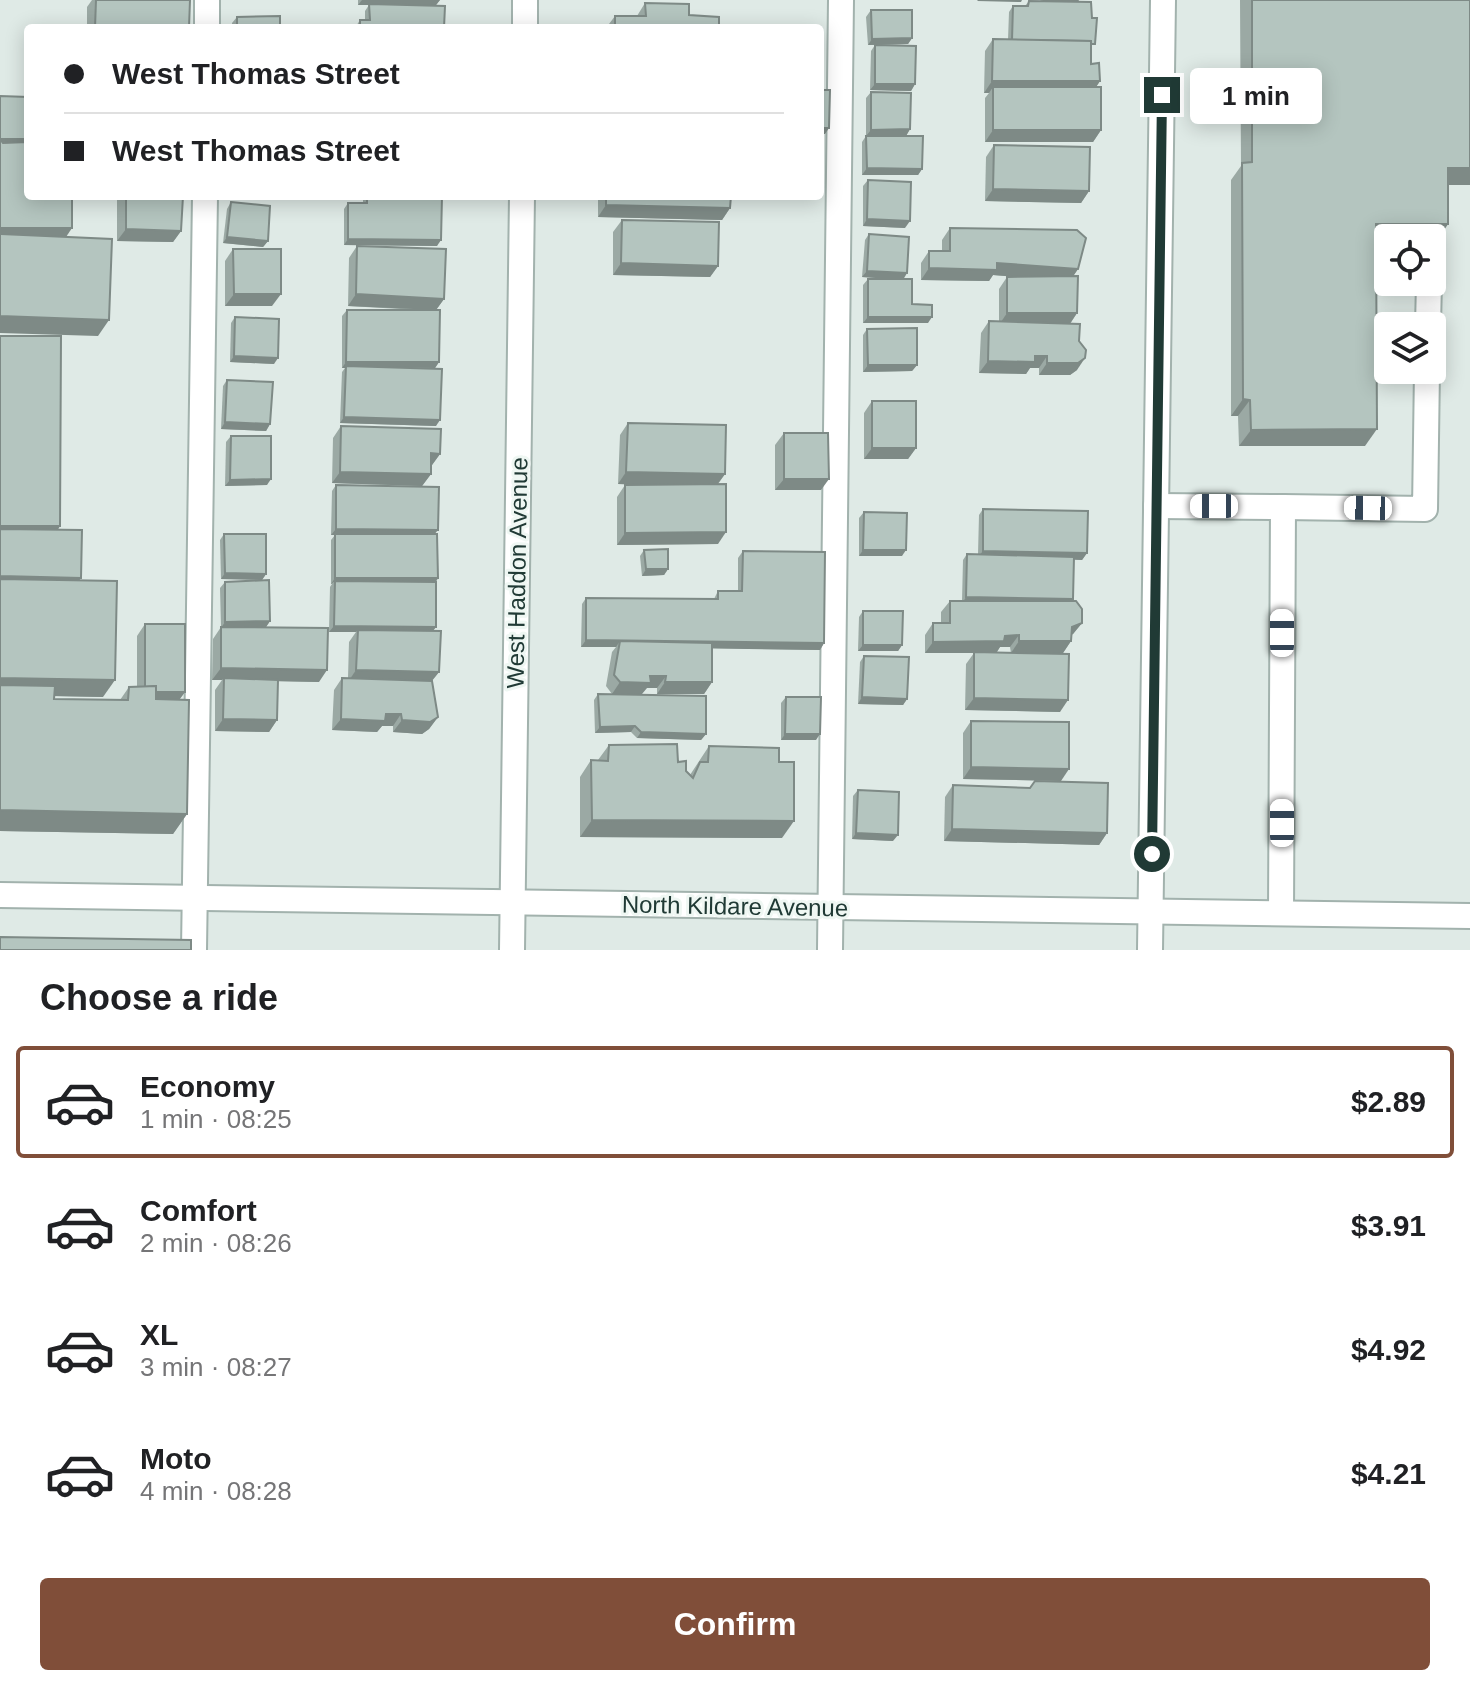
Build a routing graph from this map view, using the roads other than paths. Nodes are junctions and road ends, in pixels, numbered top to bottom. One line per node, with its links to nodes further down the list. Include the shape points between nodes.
1 (207, 0): 5 (street)
2 (525, 0): 6 (street)
3 (841, 0): 15 (street)
4 (1163, 0): 10 (street)
5 (207, 24)
6 (525, 24)
7 (205, 200): 13 (street)
8 (522, 200): 14 (street, West Haddon Avenue)
9 (1427, 384): 11 (street, via 1425,509)
10 (1156, 506): 11 (street); 16 (street)
11 (1283, 507): 17 (street)
12 (0, 895): 13 (street, North Kildare Avenue)
13 (194, 898): 14 (street, North Kildare Avenue); 19 (street)
14 (513, 902): 15 (street, North Kildare Avenue); 20 (street, West Haddon Avenue)
15 (830, 907): 16 (street, North Kildare Avenue); 21 (street)
16 (1151, 911): 17 (street, North Kildare Avenue); 22 (street)
17 (1281, 913): 18 (street, North Kildare Avenue)
18 (1470, 916)
19 (194, 950)
20 (512, 950)
21 (830, 950)
22 (1150, 950)

